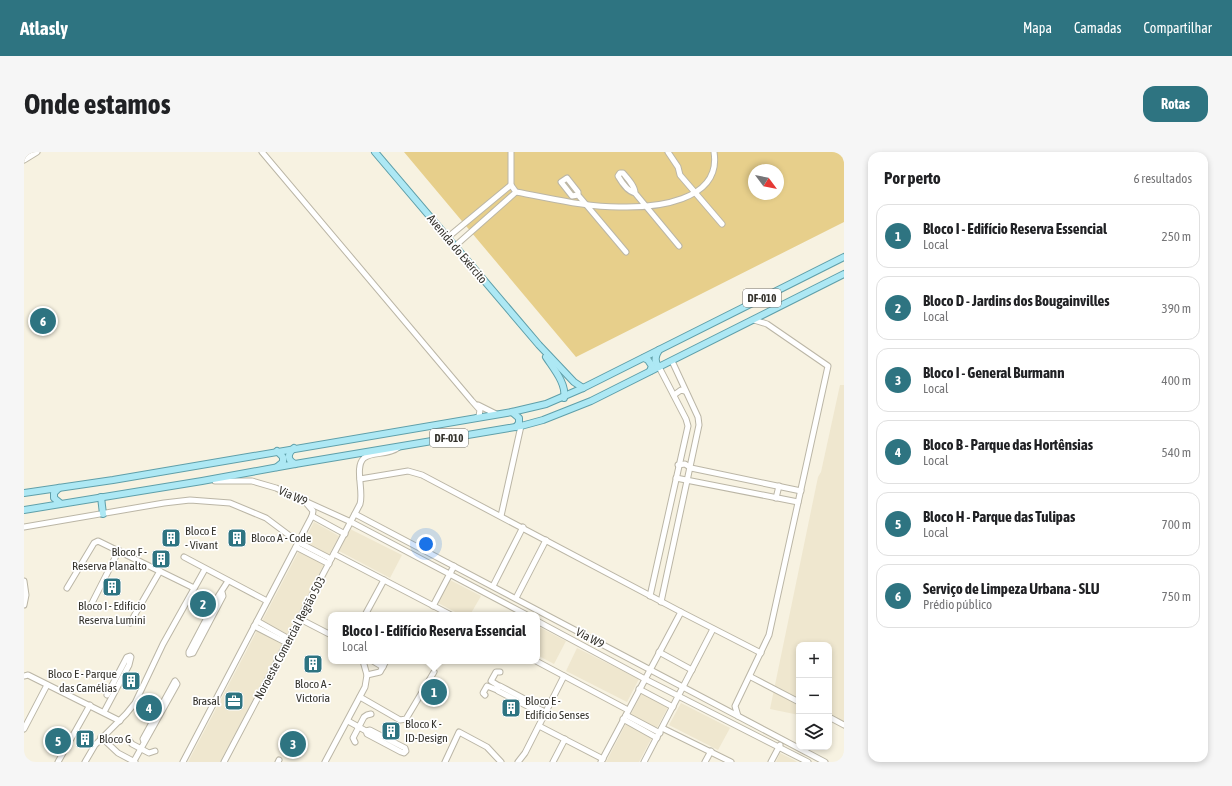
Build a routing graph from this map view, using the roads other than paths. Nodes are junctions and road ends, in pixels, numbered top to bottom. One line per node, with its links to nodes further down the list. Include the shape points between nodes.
1 (37, 152): 7 (street)
2 (262, 152): 36 (street)
3 (375, 152): 17 (main road, Avenida do Exército)
4 (511, 152): 9 (street)
5 (668, 152): 12 (street, via 678,166 680,175)
6 (714, 152): 12 (street, via 715,162 712,171)
7 (31, 154): 8 (street)
8 (24, 160)
9 (511, 184): 10 (street); 17 (street)
10 (516, 192): 14 (street); 19 (street)
11 (635, 193): 15 (street)
12 (696, 193): 15 (street, via 680,200); 16 (street)
13 (578, 195): 14 (street)
14 (584, 204): 15 (street); 20 (street)
15 (646, 207): 18 (street)
16 (722, 224)
17 (447, 238): 19 (main road, Avenida do Exército)
18 (679, 246)
19 (454, 247): 26 (main road, Avenida do Exército)
20 (626, 252)
21 (844, 257): 27 (main road, DF-010)
22 (844, 274): 23 (main road, DF-010)
23 (769, 312): 24 (main road, DF-010); 25 (street)
24 (754, 320): 25 (street); 29 (main road, DF-010)
25 (767, 324): 54 (street, via 828,366)
26 (539, 346): 32 (main road, Avenida do Exército); 35 (main road, Avenida do Exército, via 562,384)
27 (659, 350): 28 (main road, DF-010); 30 (main road, via 655,358)
28 (644, 358): 31 (main road, via 651,363); 32 (main road, DF-010)
29 (672, 361): 30 (main road, DF-010); 33 (street)
30 (659, 367): 31 (main road, DF-010); 34 (street)
31 (650, 371): 40 (main road, DF-010, via 572,410)
32 (583, 388): 35 (main road, DF-010)
33 (685, 391): 34 (street, via 680,390); 47 (street, via 699,421)
34 (674, 395): 45 (street, via 688,426)
35 (564, 398): 37 (main road, DF-010)
36 (472, 401): 38 (street); 39 (street, via 480,410)
37 (512, 412): 38 (main road, DF-010); 40 (main road, via 518,418)
38 (498, 415): 39 (main road, DF-010)
39 (476, 418): 42 (main road, DF-010)
40 (518, 426): 41 (main road, DF-010); 65 (street)
41 (400, 446): 44 (main road, DF-010); 48 (street, Noroeste Comercial Região 503, via 393,452 364,458 359,469)
42 (294, 448): 43 (main road, DF-010); 44 (main road, via 289,458 290,462)
43 (277, 451): 46 (main road, via 283,457 283,462); 53 (main road, DF-010)
44 (295, 464): 46 (main road, DF-010)
45 (678, 465): 47 (street, via 685,464); 49 (street)
46 (277, 467): 51 (main road, DF-010)
47 (691, 468): 50 (street); 52 (street)
48 (360, 478): 63 (street, Noroeste Comercial Região 503, via 362,498); 65 (street, via 416,472)
49 (676, 478): 50 (street); 77 (street)
50 (688, 480): 57 (street); 79 (street)
51 (202, 482): 56 (main road, DF-010); 58 (street, Via W9, via 252,481)
52 (779, 486): 54 (street); 57 (street)
53 (59, 488): 55 (main road, DF-010); 60 (main road, via 54,493 54,498)
54 (801, 491): 59 (street)
55 (24, 493)
56 (101, 497): 60 (main road, DF-010); 62 (main road)
57 (776, 498): 59 (street)
58 (306, 501): 64 (street, via 313,511); 66 (street, Via W9)
59 (798, 502): 111 (street, via 769,635)
60 (60, 503): 61 (main road, DF-010)
61 (24, 510)
62 (103, 514): 67 (street); 71 (street, via 190,500 230,503 266,518)
63 (355, 514): 66 (street, Noroeste Comercial Região 503); 74 (street, Via W9)
64 (312, 516): 69 (street); 71 (street)
65 (501, 516): 68 (street)
66 (351, 522): 69 (street, Noroeste Comercial Região 503); 76 (street, Via W9)
67 (24, 527)
68 (523, 527): 70 (street); 87 (street)
69 (345, 534): 75 (street, Noroeste Comercial Região 503)
70 (546, 540): 92 (street); 93 (street)
71 (297, 545): 75 (street); 94 (street)
72 (119, 550): 81 (street); 88 (street, via 102,541 94,543); 96 (street)
73 (184, 557): 80 (street)
74 (437, 557): 76 (street); 78 (street, Via W9)
75 (331, 559): 83 (street); 103 (street, Noroeste Comercial Região 503)
76 (431, 564): 82 (street, Via W9)
77 (658, 565): 79 (street); 92 (street)
78 (454, 566): 82 (street); 86 (street, Via W9)
79 (669, 568): 95 (street)
80 (205, 569): 85 (street); 89 (street)
81 (160, 571): 89 (street); 104 (street)
82 (450, 574): 90 (street, Via W9); 98 (street)
83 (384, 580): 98 (street); 99 (street)
84 (24, 581): 97 (street)
85 (228, 581): 91 (street); 94 (street)
86 (483, 581): 87 (street, Via W9); 90 (street)
87 (493, 586): 93 (street, Via W9)
88 (67, 588)
89 (194, 588): 145 (street, via 163,644 135,703)
90 (479, 589): 101 (street, Via W9)
91 (222, 592): 91 (street, via 219,595 189,654 193,653 223,596)
92 (650, 596): 95 (street)
93 (516, 598): 117 (street, Via W9)
94 (267, 601): 106 (street)
95 (661, 602): 102 (street)
96 (92, 603)
97 (24, 605)
98 (433, 606): 100 (street)
99 (367, 612)
100 (445, 612)
101 (521, 612)
102 (681, 612): 107 (street); 110 (street)
103 (300, 619): 108 (street); 109 (street, Noroeste Comercial Região 503)
104 (130, 623)
105 (540, 623): 125 (street, Via W9)
106 (256, 624): 109 (street); 168 (street)
107 (713, 629): 111 (street); 118 (street)
108 (328, 633)
109 (288, 641): 169 (street, Noroeste Comercial Região 503)
110 (659, 652): 117 (street); 118 (street)
111 (761, 653): 124 (street)
112 (540, 663): 123 (street)
113 (363, 664): 121 (street)
114 (378, 664): 116 (street)
115 (385, 664): 116 (street)
116 (384, 667): 121 (street, via 380,672)
117 (650, 669): 125 (street); 127 (street, Via W9)
118 (692, 670): 127 (street)
119 (434, 672): 133 (street, via 406,719 400,720)
120 (500, 672): 128 (street, via 496,672 492,681)
121 (366, 675): 133 (street, via 366,687)
122 (24, 676): 126 (street, via 28,674)
123 (564, 676): 140 (street); 142 (street)
124 (751, 676): 134 (street); 136 (street)
125 (645, 679): 129 (street); 132 (street, Via W9)
126 (47, 685): 135 (street); 151 (street)
127 (684, 687): 132 (street); 138 (street, Via W9)
128 (498, 688): 131 (street, via 487,686 483,692); 140 (street)
129 (639, 689): 137 (street); 142 (street)
130 (107, 695): 139 (street, via 127,657 130,656 129,665)
131 (485, 695)
132 (679, 696): 137 (street); 160 (street, Via W9)
133 (360, 697): 146 (street)
134 (796, 700)
135 (90, 705): 139 (street); 165 (street)
136 (736, 706): 138 (street); 143 (street)
137 (674, 707): 150 (street)
138 (726, 709): 143 (street, Via W9)
139 (104, 712): 145 (street)
140 (546, 712): 148 (street)
141 (371, 714): 149 (street, via 367,715)
142 (626, 715): 153 (street); 164 (street)
143 (738, 716): 157 (street, Via W9)
144 (832, 719): 147 (street)
145 (120, 721): 154 (street)
146 (348, 721): 149 (street); 170 (street)
147 (844, 725)
148 (539, 726): 156 (street); 173 (street)
149 (359, 727): 152 (street); 159 (street, via 353,738)
150 (662, 728): 153 (street); 163 (street)
151 (24, 729)
152 (366, 731): 152 (street, via 367,734 403,753 406,751 370,730)
153 (658, 735): 175 (street)
154 (102, 737): 166 (street); 167 (street, via 118,753)
155 (128, 739): 161 (street)
156 (565, 739): 164 (street); 174 (street)
157 (783, 740): 160 (street); 180 (street, Via W9)
158 (144, 742): 158 (street, via 177,684 175,681 143,739); 161 (street)
159 (355, 742)
160 (779, 747): 178 (street); 179 (street, Via W9)
161 (140, 748): 162 (street, via 149,753); 167 (street)
162 (155, 751)
163 (711, 751): 176 (street); 177 (street)
164 (602, 761)
165 (58, 762)
166 (85, 762)
167 (134, 762)
168 (183, 762)
169 (224, 762)
170 (325, 762)
171 (445, 762): 172 (street, via 459,732 488,747)
172 (501, 762)
173 (518, 762)
174 (553, 762)
175 (644, 762)
176 (706, 762)
177 (731, 762)
178 (772, 762)
179 (808, 762)
180 (825, 762)

